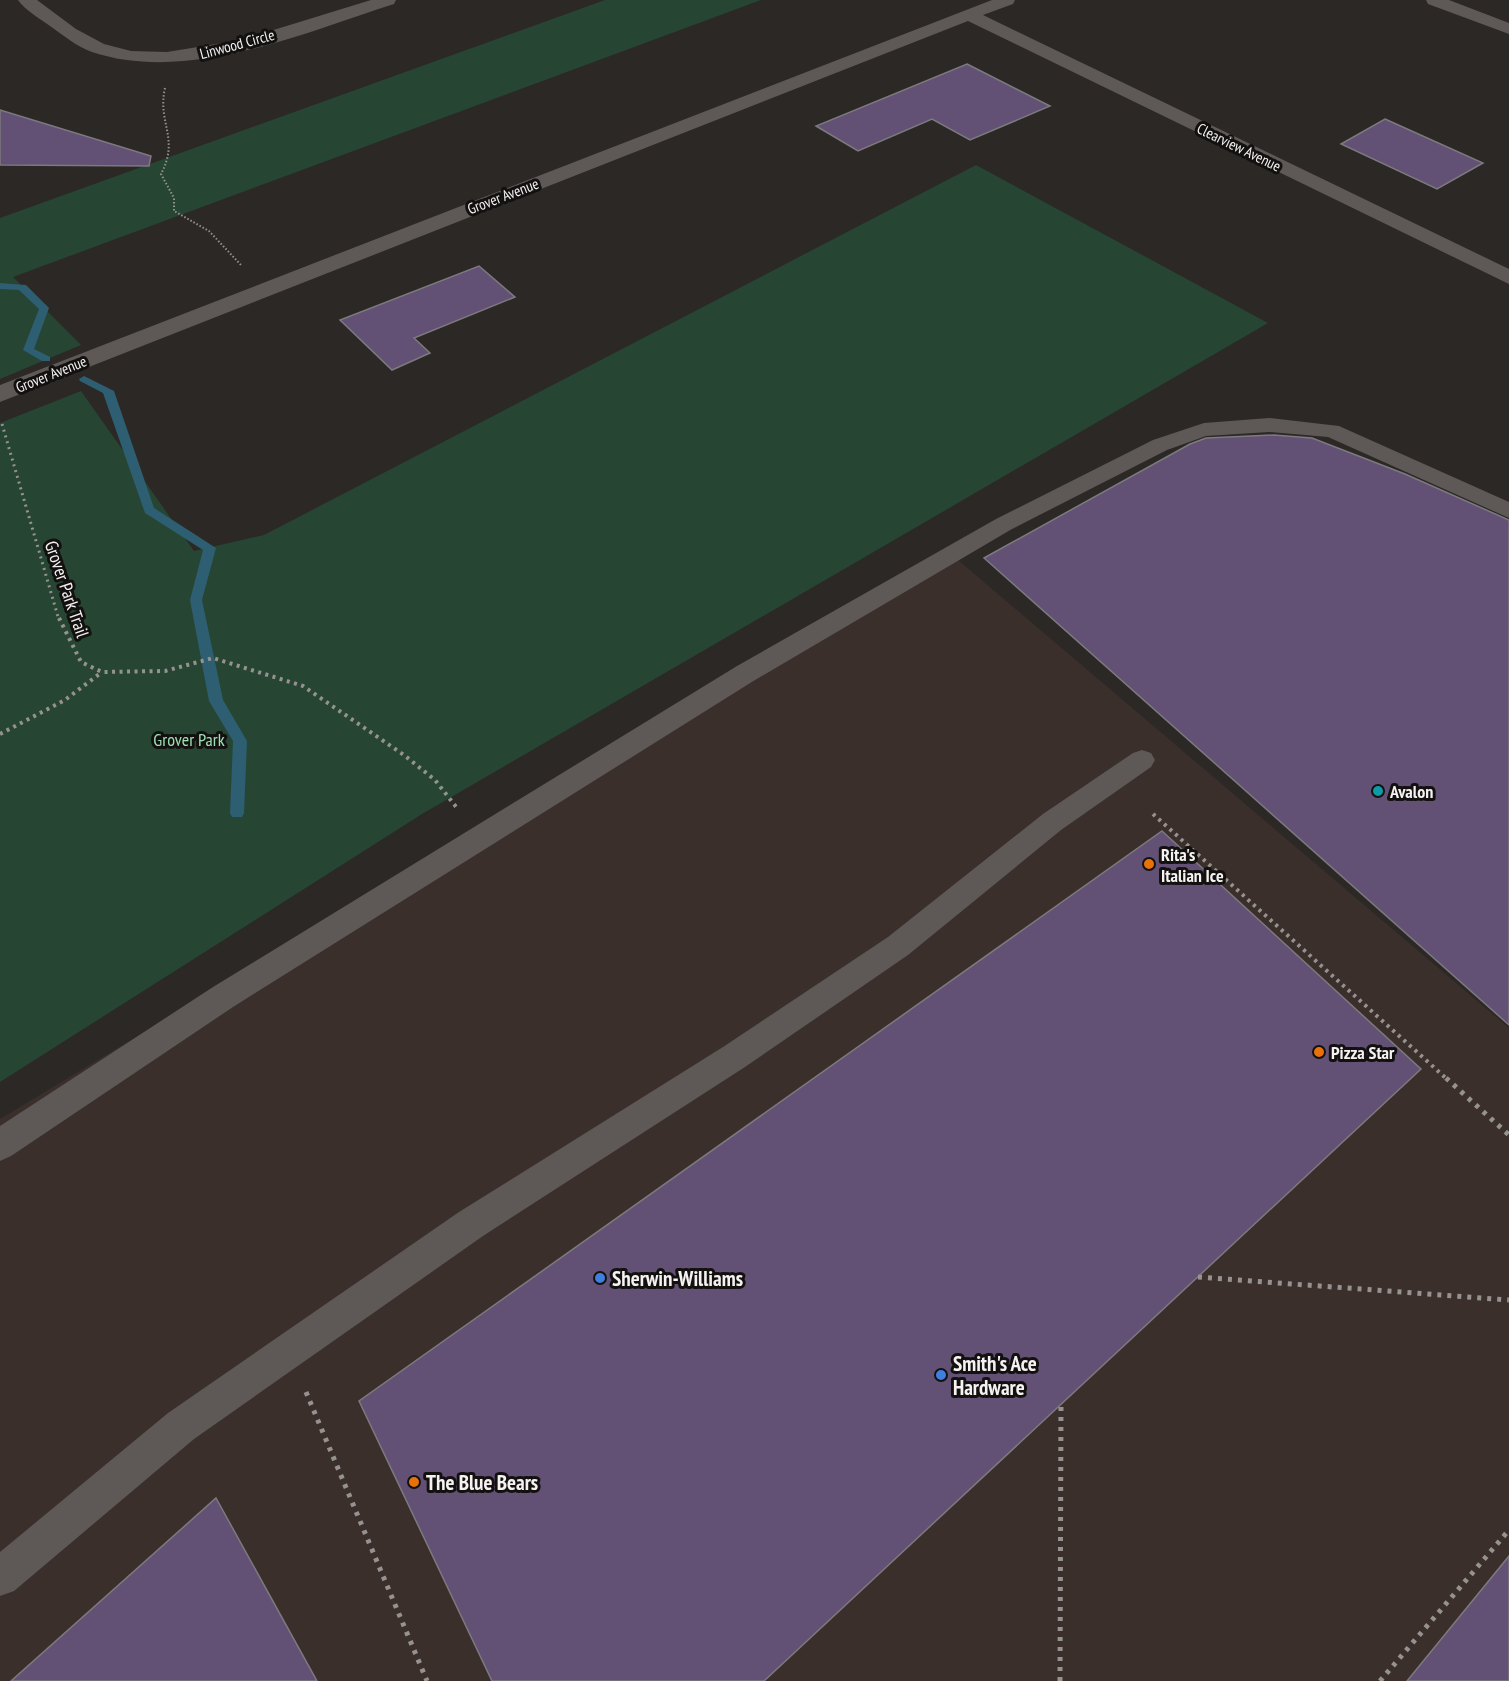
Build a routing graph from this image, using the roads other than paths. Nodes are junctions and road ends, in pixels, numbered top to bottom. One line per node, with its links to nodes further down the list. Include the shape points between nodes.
1 (26, 0): 2 (street, Linwood Circle, via 96,47 116,54 167,58 223,50)
2 (388, 0)
3 (1007, 0): 5 (street, Grover Avenue)
4 (1434, 0): 6 (street)
5 (969, 15): 7 (street, Clearview Avenue); 8 (street, Grover Avenue)
6 (1509, 29)
7 (1509, 277)
8 (0, 394)
9 (1509, 511): 11 (lane, via 1332,431 1269,425 1215,429 1160,445 1004,524 746,673 224,997)
10 (1142, 760): 12 (lane, via 1052,822 898,946 734,1057 471,1224 181,1426)
11 (0, 1145)
12 (0, 1577)

